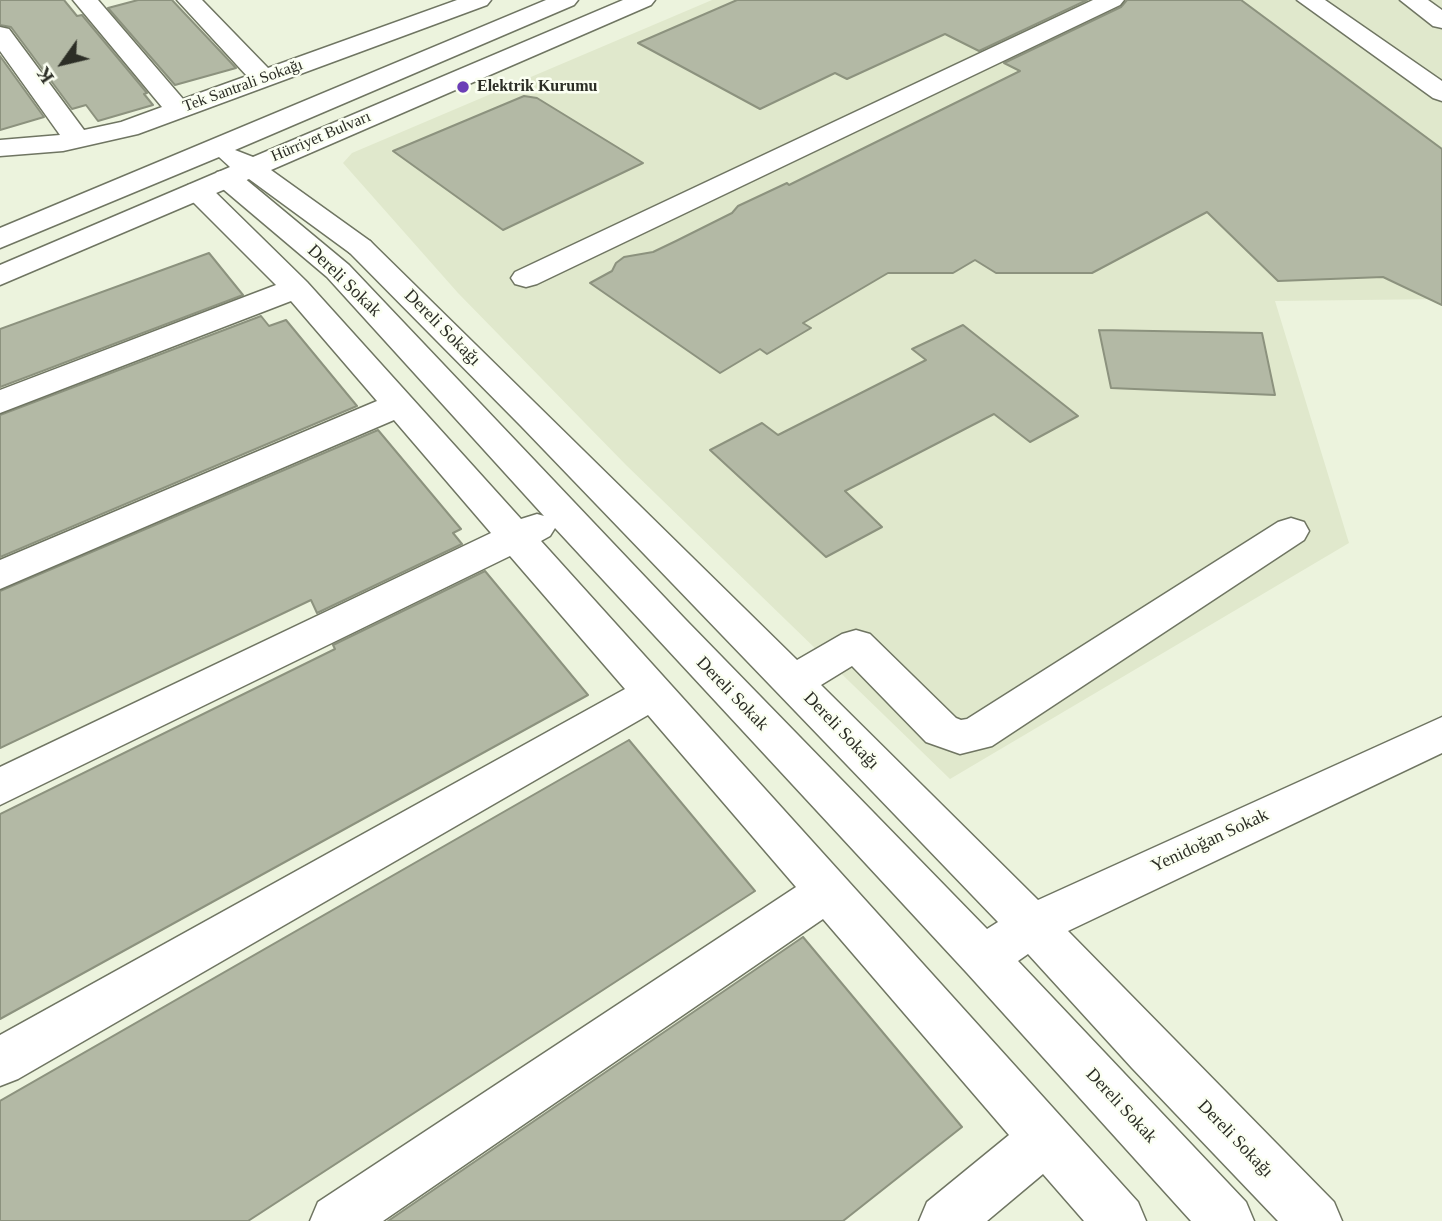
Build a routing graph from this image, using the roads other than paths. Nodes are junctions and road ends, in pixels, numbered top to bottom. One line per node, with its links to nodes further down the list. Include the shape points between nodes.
1 (85, 0): 13 (street)
2 (189, 0): 11 (street)
3 (479, 0): 11 (street, Tek Santrali Sokağı)
4 (566, 0): 17 (street, Hürriyet Bulvarı)
5 (643, 0): 15 (street, Hürriyet Bulvarı)
6 (1112, 0): 21 (street)
7 (1309, 0): 12 (street)
8 (1412, 0): 9 (street)
9 (1442, 21)
10 (0, 34): 14 (street)
11 (263, 78): 13 (street, Tek Santrali Sokağı)
12 (1442, 93)
13 (178, 110): 14 (street, Tek Santrali Sokağı)
14 (77, 140): 16 (street, Tek Santrali Sokağı)
15 (308, 143): 17 (street, Hürriyet Bulvarı); 19 (street, via 302,154 309,176)
16 (0, 148)
17 (222, 171): 18 (street, Hürriyet Bulvarı); 19 (street); 20 (street, Hürriyet Bulvarı); 22 (street); 26 (street, Dereli Sokak, via 338,271)
18 (0, 239)
19 (360, 247): 25 (street, Dereli Sokağı)
20 (0, 276)
21 (526, 278)
22 (296, 288): 23 (street); 24 (street)
23 (0, 402)
24 (399, 405): 28 (street); 29 (street)
25 (605, 492): 26 (street); 30 (street, Dereli Sokağı)
26 (565, 513): 28 (street); 36 (street, Dereli Sokak)
27 (1291, 531): 30 (street, via 969,736 941,730 856,645)
28 (516, 538): 31 (street); 33 (street)
29 (0, 575)
30 (793, 682): 35 (street, Dereli Sokağı)
31 (653, 693): 34 (street); 37 (street)
32 (1442, 734): 35 (street, Yenidoğan Sokak)
33 (0, 787)
34 (828, 890): 38 (street); 39 (street)
35 (1032, 925): 36 (street, Yenidoğan Sokak); 43 (street, Dereli Sokağı)
36 (984, 958): 42 (street, Dereli Sokak)
37 (0, 1062)
38 (1046, 1138): 40 (street); 41 (street)
39 (337, 1221)
40 (946, 1221)
41 (1119, 1221)
42 (1227, 1221)
43 (1315, 1221)

